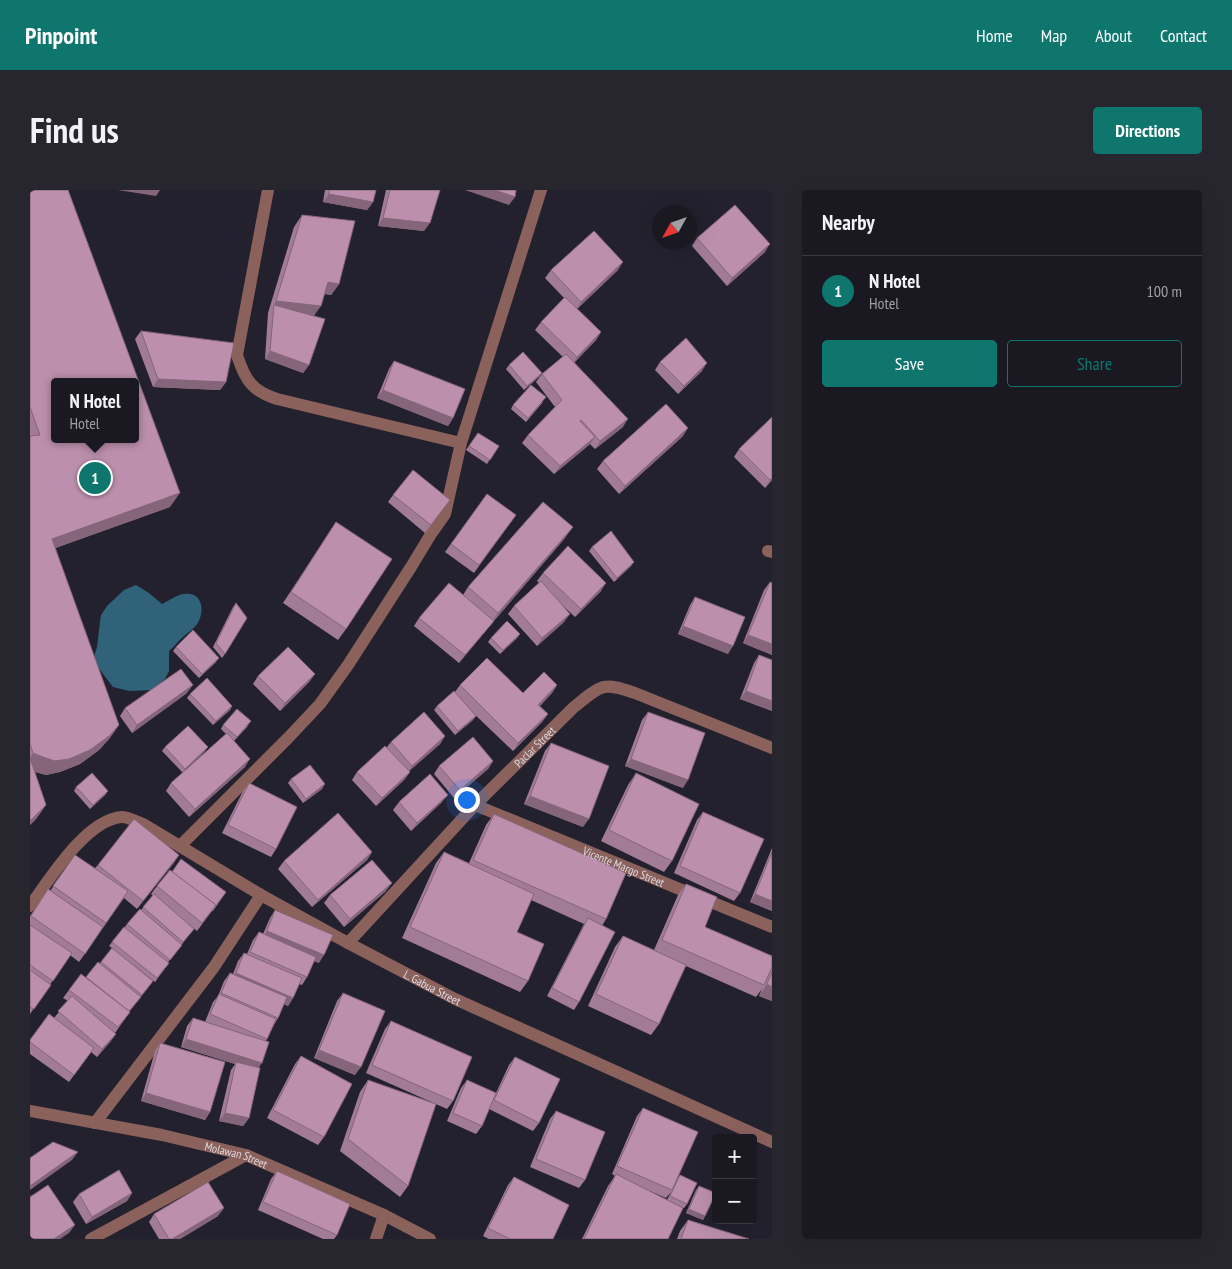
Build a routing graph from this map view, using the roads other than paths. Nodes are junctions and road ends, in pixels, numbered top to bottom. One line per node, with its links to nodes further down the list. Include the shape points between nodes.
1 (268, 190): 3 (street, via 237,355 251,384 263,394 277,399)
2 (541, 190): 3 (street)
3 (461, 443): 6 (street, via 445,514 348,664 320,704)
4 (772, 748): 5 (street, Paclar Street, via 635,693 604,687 574,707)
5 (476, 805): 9 (street, Vicente Margo Street); 10 (street, Paclar Street)
6 (180, 846): 7 (street, L. Gabua Street); 8 (street, L. Gabua Street, via 143,824 122,817 104,822 87,833 68,854)
7 (261, 895): 10 (street, L. Gabua Street); 12 (street, via 214,968)
8 (30, 906)
9 (772, 927)
10 (348, 943): 13 (street, L. Gabua Street, via 455,999)
11 (30, 1111): 12 (street, Molawan Street)
12 (95, 1123): 14 (street, Molawan Street)
13 (772, 1142)
14 (246, 1155): 15 (street, Molawan Street); 16 (street)
15 (384, 1215): 17 (street); 18 (street, Molawan Street)
16 (91, 1239)
17 (376, 1239)
18 (430, 1239)

